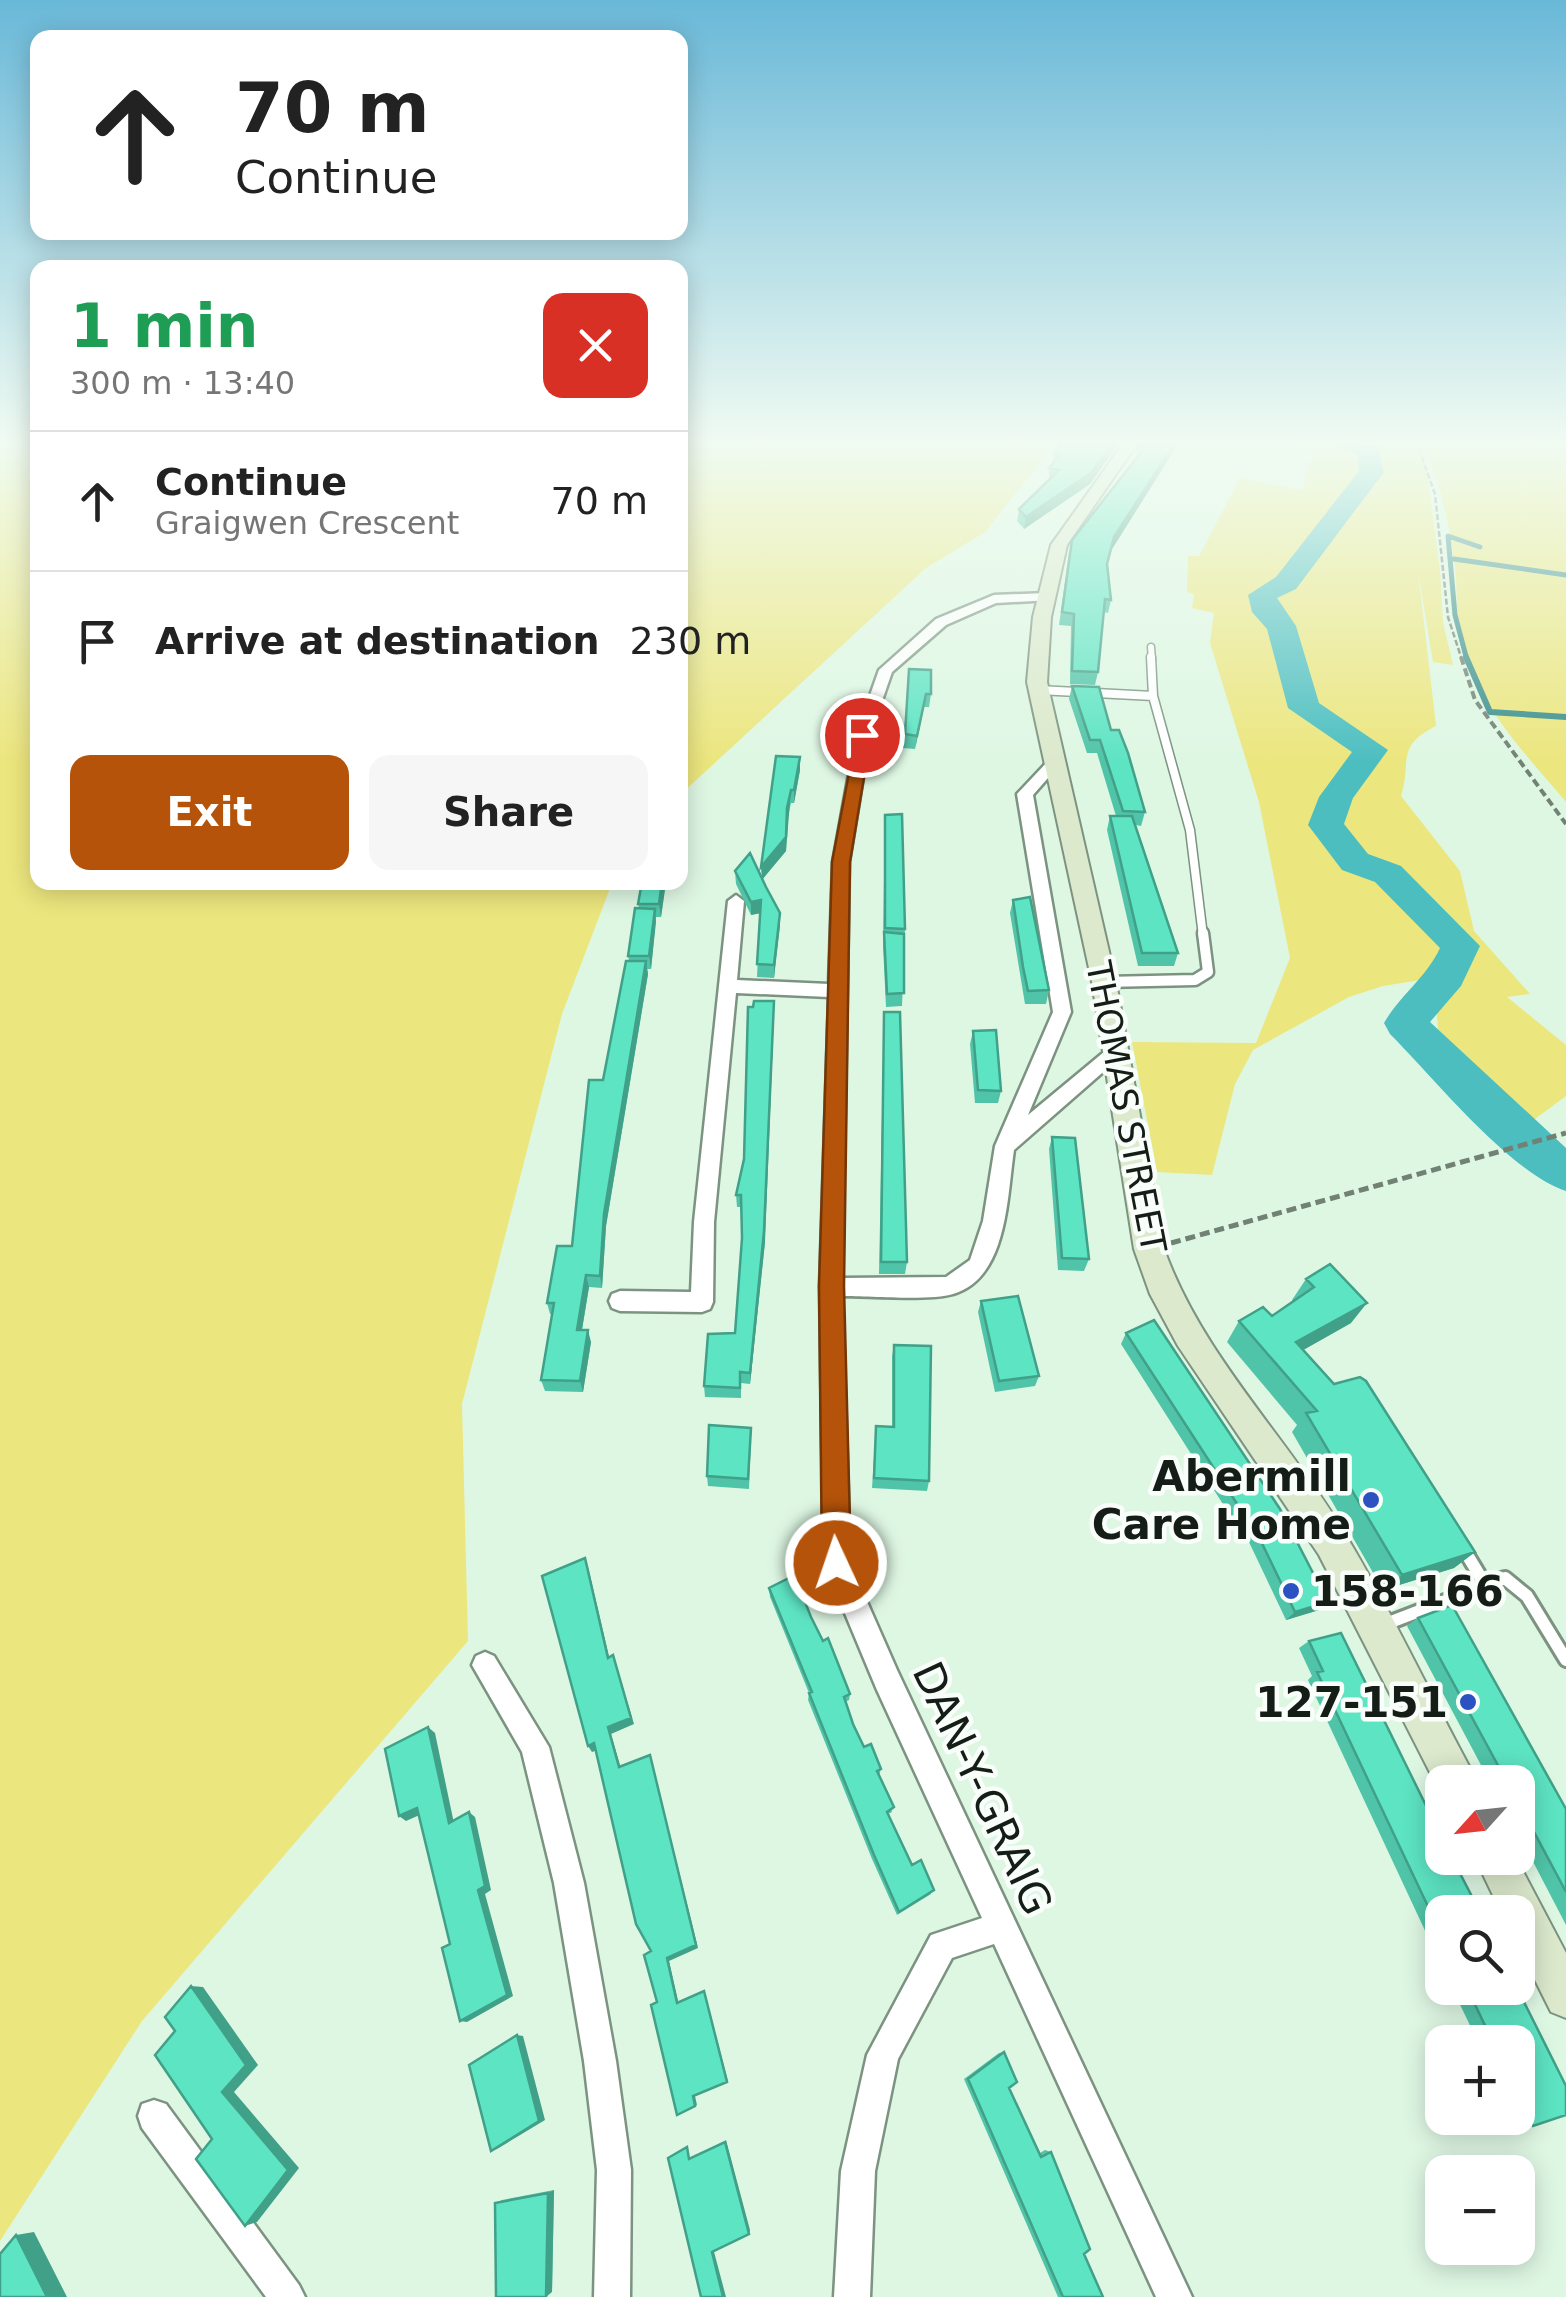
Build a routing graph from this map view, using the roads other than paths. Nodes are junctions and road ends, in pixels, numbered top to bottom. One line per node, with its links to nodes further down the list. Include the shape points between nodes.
1 (1059, 548): 2 (main road, THOMAS STREET)
2 (1047, 598): 4 (main road, THOMAS STREET); 10 (street, DAN-Y-GRAIG, via 994,599 957,612 904,653 877,686 844,828)
3 (1151, 647): 5 (lane)
4 (1039, 690): 5 (lane); 6 (main road, THOMAS STREET)
5 (1153, 696): 8 (lane, via 1190,830 1208,972 1194,980)
6 (1056, 762): 8 (main road, THOMAS STREET); 12 (street, via 1026,794 1062,1012)
7 (736, 901): 9 (street)
8 (1104, 982): 11 (main road, THOMAS STREET)
9 (727, 986): 10 (street); 14 (street, via 702,1302)
10 (837, 992): 13 (street, DAN-Y-GRAIG)
11 (1116, 1052): 12 (street); 17 (main road, THOMAS STREET, via 1149,1248 1164,1294 1331,1542)
12 (1005, 1146): 13 (street, via 979,1265 950,1286)
13 (831, 1286): 22 (street, DAN-Y-GRAIG, via 836,1563)
14 (620, 1301)
15 (1456, 1537): 16 (lane)
16 (1486, 1586): 17 (lane); 18 (lane, via 1505,1578 1527,1596)
17 (1377, 1627): 20 (main road, THOMAS STREET)
18 (1566, 1660)
19 (485, 1665): 26 (street, via 535,1747 569,1882 614,2170)
20 (1447, 1765)
21 (1503, 1875): 23 (main road)
22 (1000, 1927): 27 (street, via 942,1946 883,2055 858,2171); 28 (street, DAN-Y-GRAIG)
23 (1566, 1997)
24 (154, 2116): 25 (street)
25 (283, 2295)
26 (612, 2297)
27 (852, 2297)
28 (1174, 2297)

